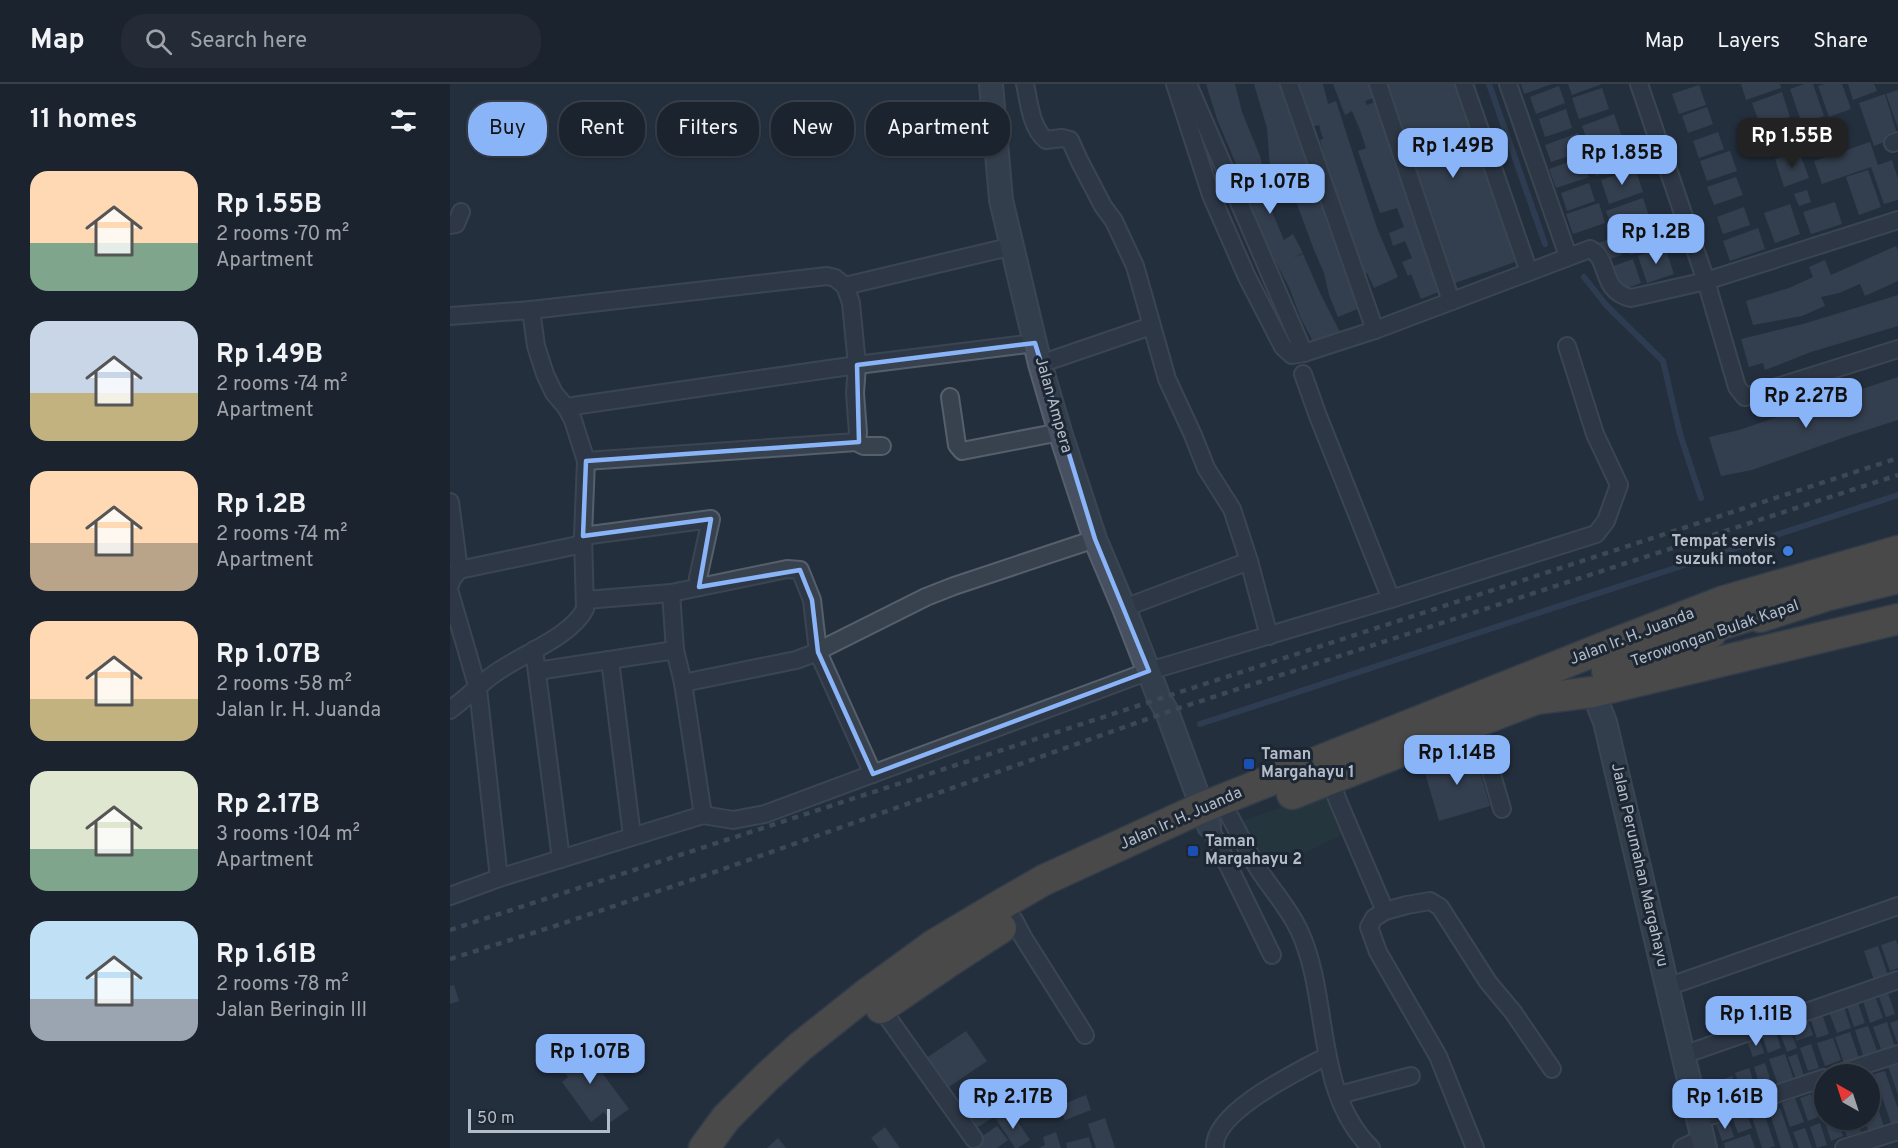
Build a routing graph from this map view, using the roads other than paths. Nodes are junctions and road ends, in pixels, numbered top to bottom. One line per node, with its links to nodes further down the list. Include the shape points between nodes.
1 (991, 84): 13 (street, Jalan Ampera, via 1001,200)
2 (1025, 84): 21 (street, via 1040,135 1046,140 1070,140 1114,221 1136,266)
3 (1175, 84): 25 (street, via 1211,195 1246,277 1283,347 1292,355)
4 (1188, 84): 25 (street)
5 (1289, 84): 22 (street)
6 (1378, 84): 18 (street)
7 (1464, 84): 15 (street)
8 (1508, 84): 14 (street)
9 (1639, 84): 16 (street)
10 (461, 212): 12 (street, via 456,224)
11 (1898, 220): 16 (street)
12 (450, 225)
13 (1013, 246): 17 (street); 26 (street, Jalan Ampera)
14 (1568, 256): 15 (street); 16 (street, via 1593,250 1615,292 1632,298)
15 (1529, 272): 18 (street)
16 (1706, 281): 24 (street, via 1737,387 1745,397)
17 (845, 286): 19 (street, via 827,276); 27 (street, via 851,303)
18 (1451, 302): 22 (street)
19 (531, 310): 20 (street); 30 (street, via 545,374 554,393)
20 (450, 316)
21 (1151, 326): 26 (street); 39 (street, via 1167,379 1206,468 1232,509)
22 (1375, 330): 25 (street)
23 (1567, 346): 47 (street, via 1595,434 1619,485 1606,521 1596,534)
24 (1898, 349)
25 (1305, 353)
26 (1038, 354): 27 (street); 31 (street, Jalan Ampera)
27 (857, 365): 30 (street); 32 (street)
28 (1303, 374): 47 (street)
29 (950, 397): 31 (street, via 957,445 962,451)
30 (567, 407): 34 (street)
31 (1060, 432): 36 (street, Jalan Ampera)
32 (856, 442): 33 (street); 34 (street)
33 (882, 446)
34 (586, 461): 37 (street)
35 (450, 502): 40 (street)
36 (1095, 539): 49 (street, Jalan Ampera); 54 (street, via 926,597)
37 (583, 540): 40 (street); 44 (street, via 711,519); 48 (street)
38 (1898, 551): 63 (highway, Jalan Ir. H. Juanda, via 1724,601)
39 (1249, 561): 49 (street); 51 (street)
40 (459, 570): 43 (street)
41 (1898, 572): 63 (highway, Terowongan Bulak Kapal, via 1815,595)
42 (1898, 578): 60 (highway, Terowongan Bulak Kapal, via 1825,596 1724,629)
43 (450, 585)
44 (699, 586): 46 (street); 54 (street, via 787,569 800,570 812,600)
45 (450, 592): 59 (street)
46 (671, 593): 48 (street); 53 (street)
47 (1391, 599): 51 (street)
48 (586, 600): 52 (street, via 581,618)
49 (1124, 608): 57 (street, Jalan Ampera)
50 (1898, 619): 61 (highway, Jalan Ir. H. Juanda)
51 (1269, 636): 57 (street)
52 (534, 650): 56 (street); 59 (street)
53 (675, 650): 55 (street); 58 (street)
54 (818, 652): 58 (street); 64 (street)
55 (610, 660): 56 (street); 69 (street)
56 (537, 671): 70 (street)
57 (1149, 671): 64 (street); 68 (street, Jalan Ampera)
58 (683, 683): 67 (street)
59 (478, 688): 62 (street); 71 (street)
60 (1536, 699): 61 (highway, Jalan Ir. H. Juanda); 63 (highway, Jalan Ir. H. Juanda)
61 (1599, 707): 78 (street, Jalan Perumahan Margahayu)
62 (450, 710)
63 (1466, 714): 65 (highway, Jalan Ir. H. Juanda); 66 (street); 68 (highway, Jalan Ir. H. Juanda)
64 (873, 774): 67 (street, via 765,814 733,820)
65 (1330, 779): 68 (highway, Jalan Ir. H. Juanda); 74 (street)
66 (1502, 809)
67 (703, 815): 69 (street)
68 (1213, 817): 75 (highway, Jalan Ir. H. Juanda); 76 (street); 83 (street, via 1260,871 1299,930 1315,981); 94 (highway, Jalan Ir. H. Juanda, via 1044,880 932,946 801,1046 726,1118)
69 (632, 836): 70 (street)
70 (561, 859): 71 (street)
71 (498, 878): 72 (street)
72 (450, 896)
73 (1898, 906): 78 (street)
74 (1385, 911): 85 (street, via 1430,901 1440,907 1488,982); 97 (street, via 1369,927 1372,937 1438,1056)
75 (1014, 920): 79 (highway, Jalan Ir. H. Juanda); 80 (street)
76 (1272, 955)
77 (1898, 981): 82 (street)
78 (1667, 987): 82 (street, Jalan Perumahan Margahayu)
79 (881, 1008): 91 (street); 95 (highway, Jalan Ir. H. Juanda, via 773,1096)
80 (1086, 1035)
81 (1898, 1054): 84 (street)
82 (1683, 1055): 90 (street, Jalan Perumahan Margahayu)
83 (1327, 1056): 88 (street); 92 (street, via 1262,1092 1231,1117)
84 (1868, 1064)
85 (1552, 1069)
86 (1411, 1076): 88 (street)
87 (1814, 1083): 90 (street)
88 (1339, 1095): 96 (street, via 1358,1135)
89 (1898, 1131): 93 (street)
90 (1702, 1135): 98 (street)
91 (974, 1139)
92 (1209, 1146)
93 (1853, 1147)
94 (704, 1148)
95 (728, 1148)
96 (1371, 1148)
97 (1476, 1148)
98 (1682, 1148)

